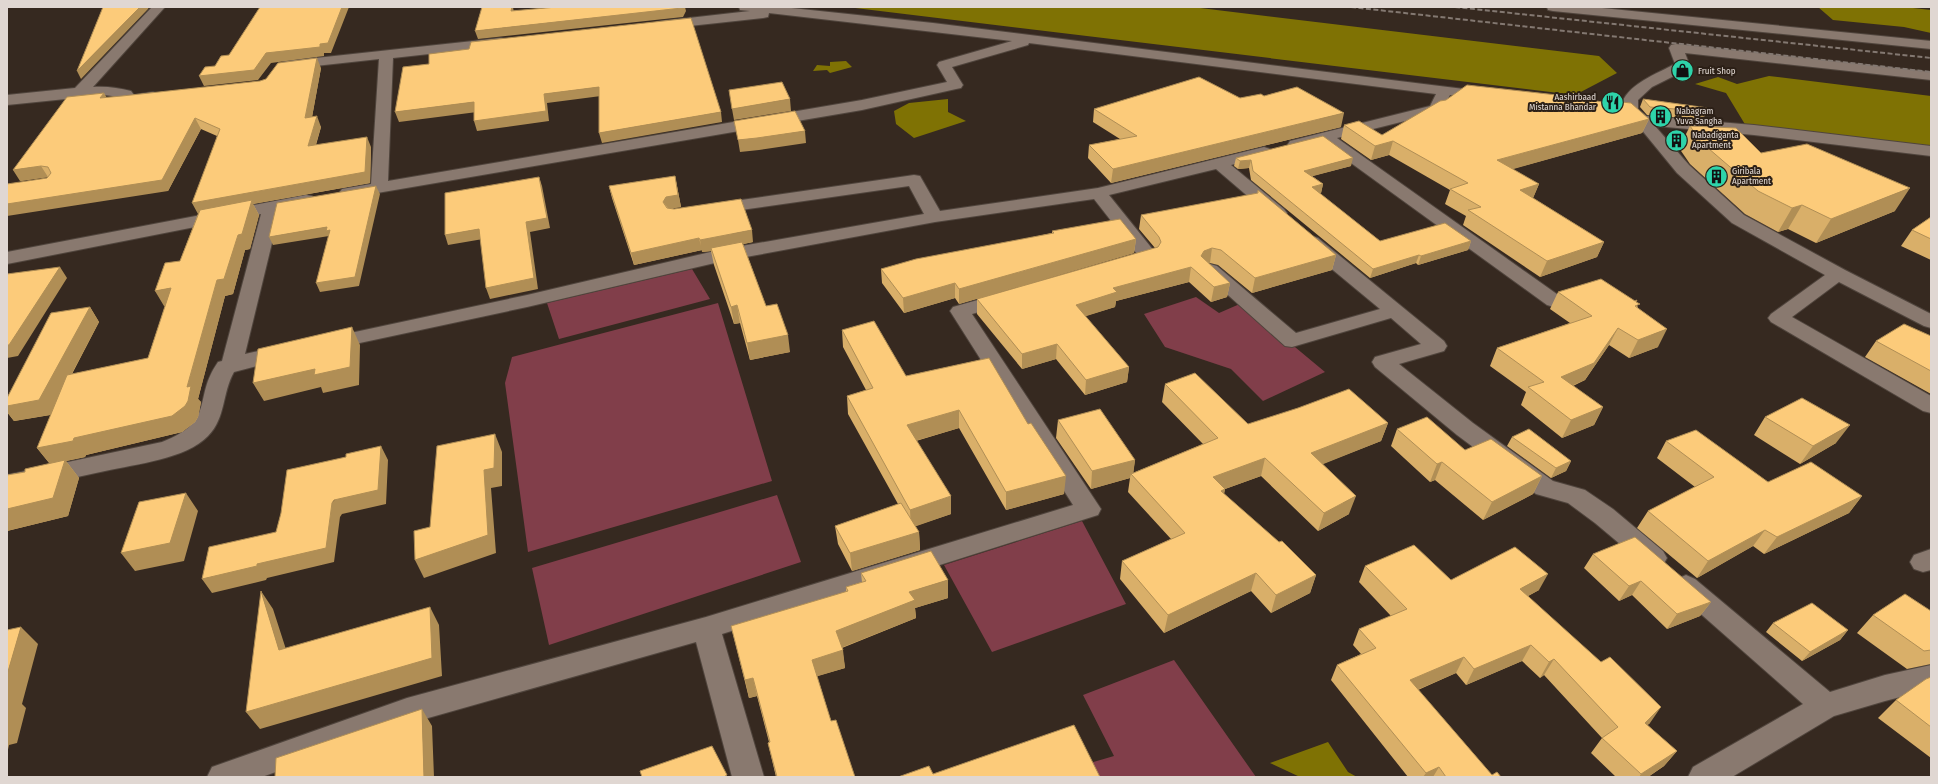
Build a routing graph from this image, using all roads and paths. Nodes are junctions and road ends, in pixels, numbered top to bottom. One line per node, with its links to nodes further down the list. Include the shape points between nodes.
1 (159, 7): 17 (street)
2 (745, 7): 5 (street)
3 (1553, 7): 6 (street)
4 (1650, 7): 6 (street)
5 (786, 12): 7 (street); 8 (street)
6 (1663, 18): 10 (street)
7 (645, 27)
8 (1032, 39): 16 (street); 26 (street, via 944,65 956,85 862,105)
9 (511, 41): 11 (street)
10 (1931, 45)
11 (386, 54): 12 (street); 26 (street)
12 (276, 66)
13 (1683, 66): 14 (street, via 1676,48); 15 (street, via 1712,63 1828,72); 22 (street, via 1647,84 1630,99)
14 (1931, 76)
15 (1931, 86)
16 (1445, 91): 18 (street); 23 (street, via 1436,109)
17 (80, 92): 19 (street, via 105,91 126,94 127,100); 20 (street)
18 (1476, 94)
19 (165, 96)
20 (7, 100)
21 (1599, 108): 22 (street)
22 (1636, 115): 24 (street); 34 (street, via 1683,169 1738,219)
23 (1324, 137): 25 (street); 36 (street)
24 (1931, 151)
25 (1220, 164): 27 (street); 37 (street)
26 (379, 188): 28 (street)
27 (1098, 193): 30 (street); 32 (street, via 1149,256)
28 (272, 206): 31 (street); 39 (street)
29 (699, 210): 30 (street, via 914,180)
30 (935, 217): 39 (street, via 719,256)
31 (7, 258)
32 (1103, 269)
33 (1210, 270): 37 (street, via 1292,341)
34 (1838, 274): 38 (street); 40 (street, via 1778,318)
35 (1028, 291): 42 (street, via 960,311 1089,509)
36 (1554, 301)
37 (1395, 311): 44 (street, via 1437,346 1383,362 1545,488 1576,496 1604,516)
38 (1931, 322)
39 (232, 365): 41 (street, via 222,372 208,424 187,442 167,449)
40 (1931, 406)
41 (7, 484)
42 (706, 628): 45 (street, via 407,710); 46 (street)
43 (1931, 677): 44 (street)
44 (1826, 706): 47 (street)
45 (224, 777)
46 (748, 777)
47 (1704, 777)

